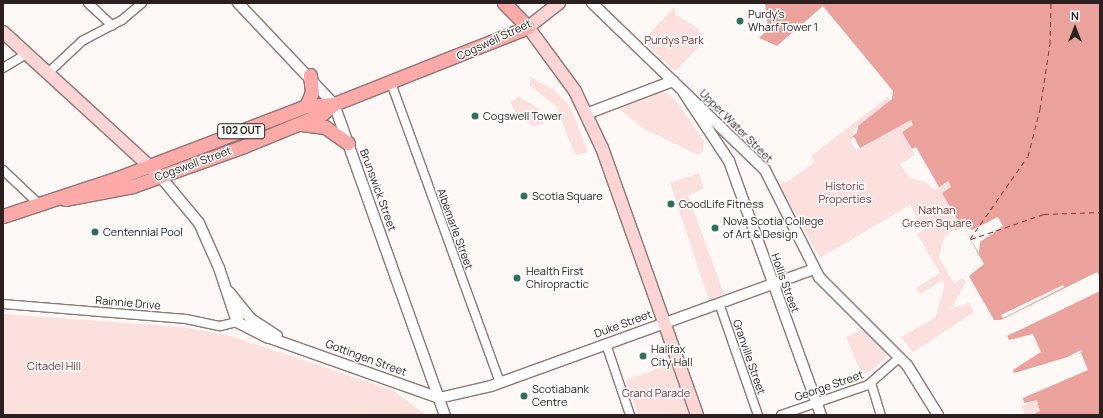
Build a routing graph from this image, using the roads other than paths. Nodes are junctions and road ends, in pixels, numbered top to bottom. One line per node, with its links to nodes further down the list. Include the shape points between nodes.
1 (88, 3): 7 (street)
2 (142, 3): 7 (street)
3 (238, 3): 13 (street, Brunswick Street)
4 (504, 3): 8 (main road)
5 (559, 3): 8 (main road, Cogswell Street)
6 (592, 3): 14 (street, Upper Water Street)
7 (112, 26): 12 (street, via 82,41)
8 (528, 27): 15 (main road, Cogswell Street); 19 (main road, via 546,46)
9 (3, 32): 10 (main road)
10 (26, 54): 11 (street); 12 (main road)
11 (3, 68)
12 (47, 74): 22 (main road)
13 (310, 75): 17 (street, Brunswick Street); 18 (main road, via 312,92)
14 (673, 81): 16 (street, Upper Water Street); 19 (street)
15 (390, 83): 17 (main road, Cogswell Street / 102 OUT); 38 (street, Albemarle Street)
16 (682, 90): 27 (street, Upper Water Street, via 765,170); 28 (street, Hollis Street, via 729,161)
17 (334, 104): 18 (main road, Cogswell Street / 102 OUT); 20 (main road, Cogswell Street); 21 (street, Brunswick Street)
18 (306, 106): 22 (main road, Cogswell Street / 102 OUT)
19 (586, 114): 34 (main road, via 602,148)
20 (298, 124): 21 (main road, via 320,125); 24 (main road, Cogswell Street)
21 (348, 143): 40 (street, Brunswick Street)
22 (149, 166): 24 (main road); 25 (main road, Cogswell Street / 102 OUT)
23 (3, 170): 25 (street)
24 (160, 176): 25 (main road, Cogswell Street, via 110,193); 29 (street, Gottingen Street, via 199,224)
25 (42, 203): 26 (main road, Cogswell Street / 102 OUT)
26 (3, 216)
27 (815, 269): 28 (street, Duke Street); 37 (street, Upper Water Street, via 820,279)
28 (772, 285): 31 (street, Duke Street); 41 (street, Hollis Street)
29 (226, 287): 32 (street, Gottingen Street); 33 (street, Gottingen Street)
30 (3, 304): 33 (street, Rainnie Drive, via 186,319 220,326)
31 (720, 306): 34 (street, Duke Street); 45 (street, Granville Street)
32 (243, 310): 33 (street); 35 (street, Gottingen Street)
33 (237, 322): 35 (street, Gottingen Street)
34 (666, 322): 36 (street, Duke Street); 44 (main road)
35 (285, 342): 40 (street, Gottingen Street)
36 (606, 344): 38 (street, Duke Street); 43 (street)
37 (899, 358): 39 (street, George Street); 49 (street, Upper Water Street, via 919,380)
38 (500, 383): 40 (street, Duke Street, via 464,395)
39 (871, 383): 41 (street, George Street); 48 (street)
40 (439, 398): 42 (street, Brunswick Street)
41 (816, 402): 46 (street, George Street); 47 (street, Hollis Street)
42 (445, 415)
43 (630, 415)
44 (697, 415)
45 (758, 415)
46 (781, 415)
47 (821, 415)
48 (881, 415)
49 (938, 415)

